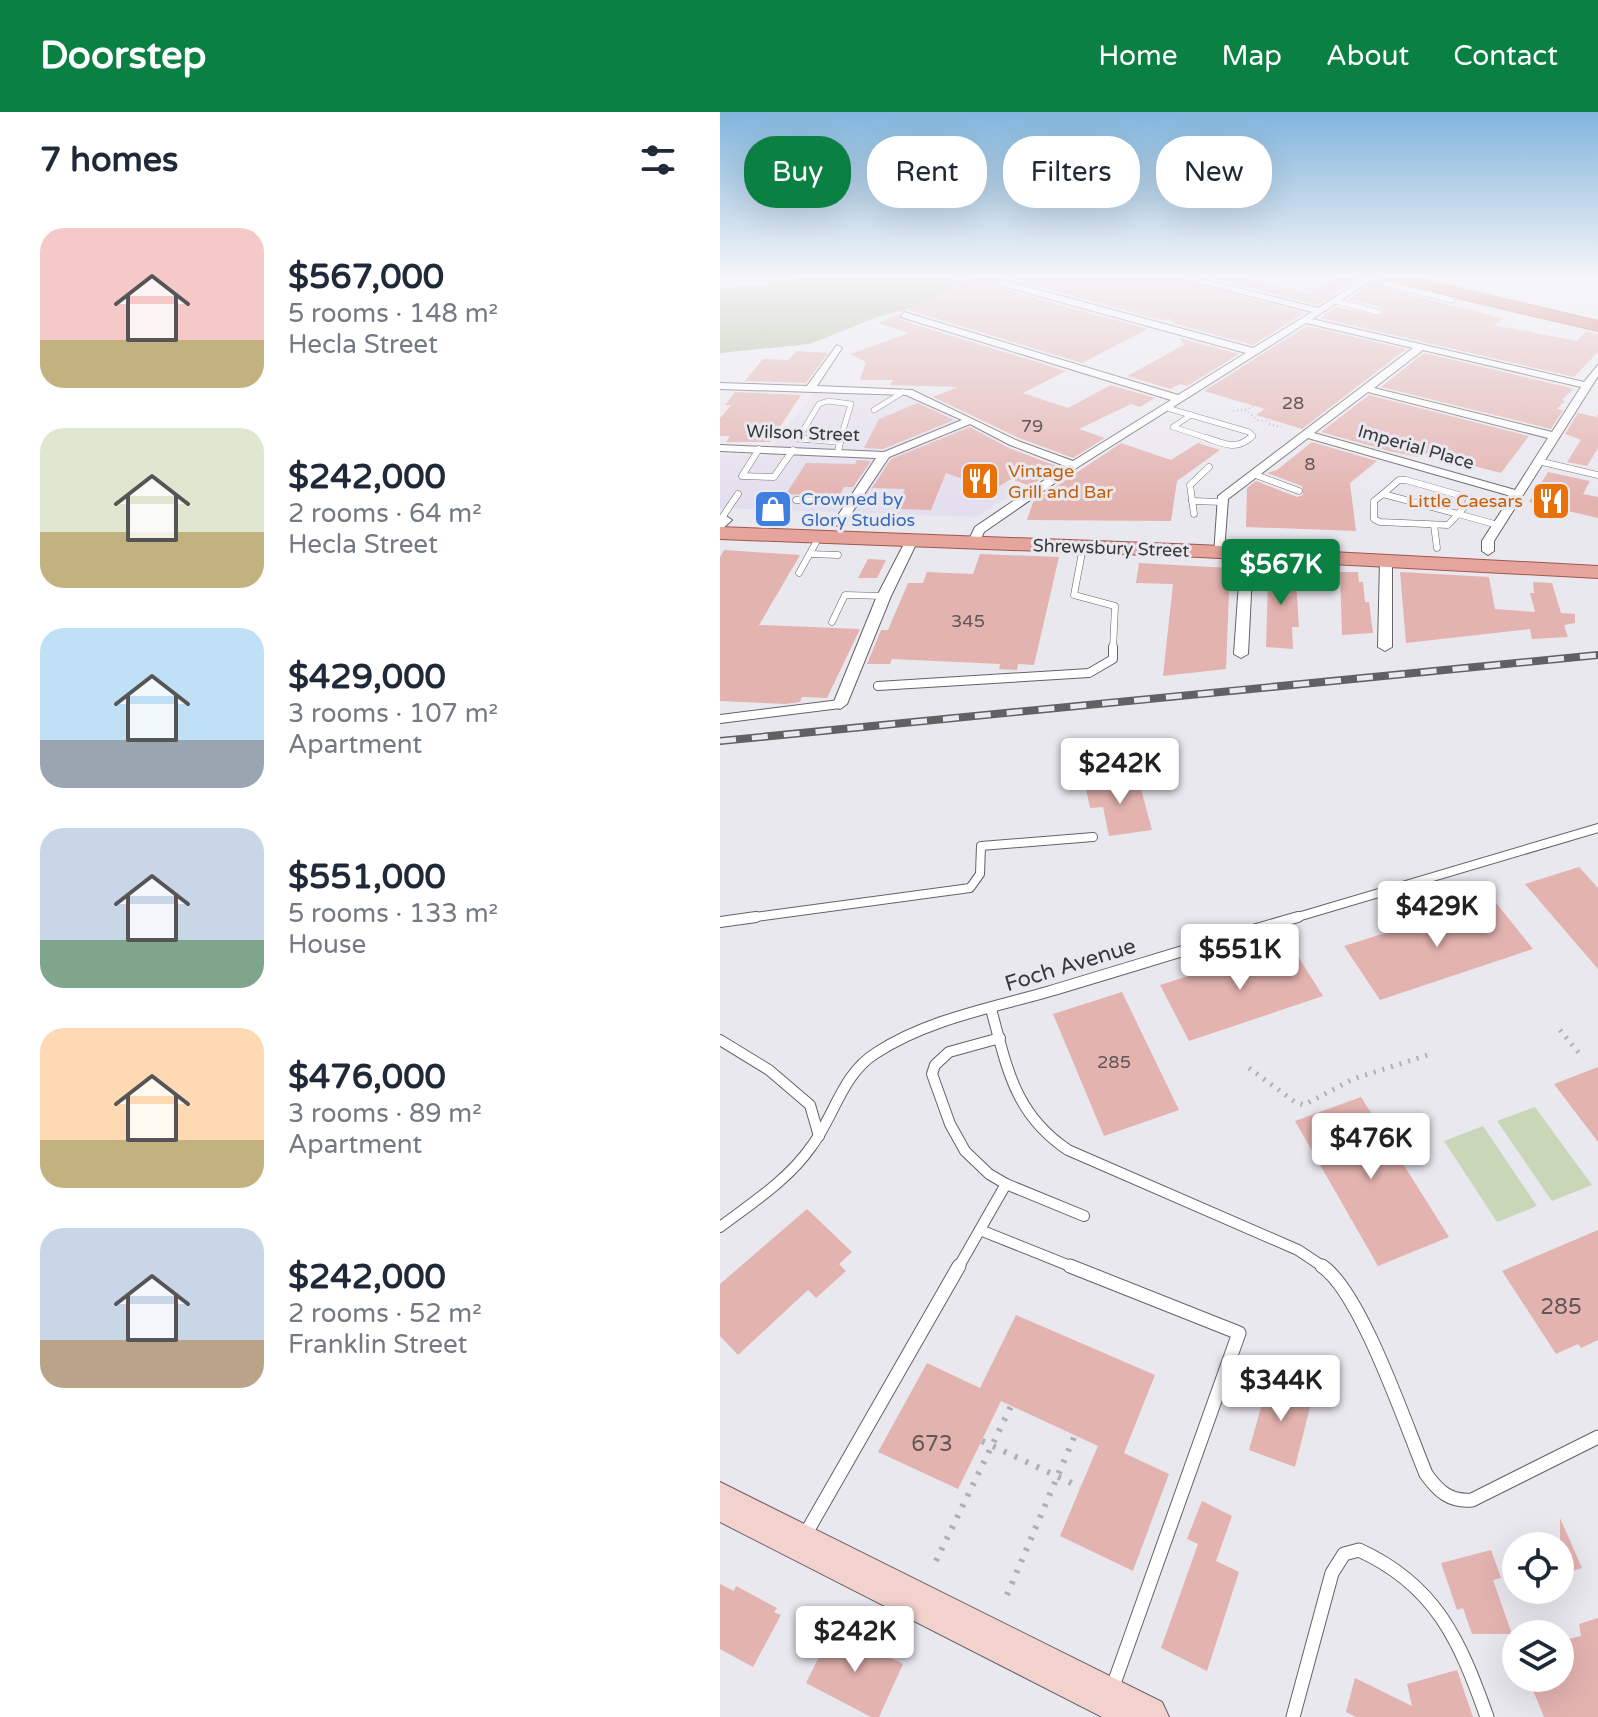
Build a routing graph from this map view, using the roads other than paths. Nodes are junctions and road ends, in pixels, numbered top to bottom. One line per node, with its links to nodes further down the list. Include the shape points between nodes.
1 (834, 352): 9 (street)
2 (1025, 352): 12 (street)
3 (1255, 352): 12 (street)
4 (1415, 352): 10 (street)
5 (1442, 352): 8 (street)
6 (1598, 368): 8 (street)
7 (720, 386): 9 (street)
8 (1587, 386): 18 (street)
9 (811, 388): 11 (street)
10 (1366, 389): 17 (street); 18 (street)
11 (903, 392): 14 (lane); 16 (street)
12 (1180, 399): 13 (street)
13 (1167, 408): 15 (lane); 25 (street)
14 (874, 410)
15 (1191, 415): 15 (lane, via 1249,432 1253,436 1231,446 1173,427)
16 (970, 420): 23 (street); 25 (street)
17 (1306, 434): 27 (street); 32 (street, Imperial Place)
18 (1555, 436): 24 (street)
19 (839, 447): 19 (lane, via 851,404 819,404 798,439); 22 (street, Wilson Street); 23 (street, Wilson Street)
20 (720, 448): 21 (street, Wilson Street)
21 (759, 449): 22 (street, Wilson Street); 22 (lane, via 742,476 774,477)
22 (793, 450)
23 (885, 455): 35 (street)
24 (1538, 461): 28 (lane); 32 (street)
25 (1074, 465): 43 (street)
26 (1209, 467): 34 (lane, via 1190,485)
27 (1253, 474): 29 (lane); 36 (street)
28 (1598, 475)
29 (1299, 491)
30 (738, 494): 40 (lane)
31 (1383, 494): 38 (lane); 38 (lane, via 1406,480 1469,498); 41 (lane, via 1374,501 1374,519)
32 (1516, 494): 42 (street)
33 (796, 500): 35 (lane)
34 (1192, 501): 36 (lane); 37 (lane)
35 (852, 502): 39 (street)
36 (1222, 502): 46 (street)
37 (1194, 514)
38 (1458, 515): 41 (lane, via 1448,525); 42 (lane)
39 (839, 523): 40 (main road, Shrewsbury Street); 43 (main road, Shrewsbury Street)
40 (721, 524): 45 (main road, Shrewsbury Street)
41 (1434, 525): 48 (lane)
42 (1498, 525): 49 (street)
43 (976, 536): 44 (main road, Shrewsbury Street); 46 (main road, Shrewsbury Street); 47 (main road, Shrewsbury Street)
44 (912, 540): 45 (main road, Shrewsbury Street); 56 (street)
45 (815, 545): 51 (lane); 55 (lane)
46 (1219, 545): 47 (main road, Shrewsbury Street); 48 (main road, Shrewsbury Street); 50 (main road, Shrewsbury Street)
47 (1083, 547): 60 (lane, via 1074,595 1115,606 1113,659 1089,673)
48 (1437, 548): 49 (main road, Shrewsbury Street)
49 (1488, 551): 52 (main road, Shrewsbury Street)
50 (1247, 554): 53 (main road, Shrewsbury Street); 59 (street)
51 (838, 555)
52 (1598, 557)
53 (1386, 560): 54 (main road, Shrewsbury Street); 58 (street)
54 (1598, 572)
55 (799, 573)
56 (884, 596): 57 (lane, via 845,595); 61 (street)
57 (832, 622)
58 (1385, 647)
59 (1241, 654)
60 (878, 686)
61 (840, 704): 62 (lane)
62 (720, 719)
63 (1596, 832): 66 (lane, Foch Avenue)
64 (1093, 837): 65 (lane, via 981,846 980,874 970,888)
65 (720, 922)
66 (991, 1009): 67 (lane); 69 (lane, Foch Avenue, via 913,1034 876,1053 850,1080)
67 (1000, 1038): 70 (lane, via 941,1055 932,1074 957,1141 985,1174); 74 (lane, via 1022,1109 1060,1146 1272,1238 1331,1272 1356,1307 1419,1459 1442,1493 1459,1501 1478,1498)
68 (720, 1040): 69 (lane, via 769,1070 810,1105)
69 (819, 1136): 72 (lane, Foch Avenue, via 782,1179)
70 (1006, 1184): 71 (lane); 73 (lane)
71 (1084, 1216)
72 (720, 1227)
73 (980, 1230): 76 (lane); 77 (lane, via 1239,1333)
74 (1598, 1437)
75 (720, 1501): 76 (main road)
76 (801, 1542): 77 (main road)
77 (1109, 1698): 78 (main road)
78 (1147, 1717)
79 (1293, 1717): 80 (lane, via 1332,1573 1344,1554 1359,1550 1422,1589 1445,1620)
80 (1487, 1717)

